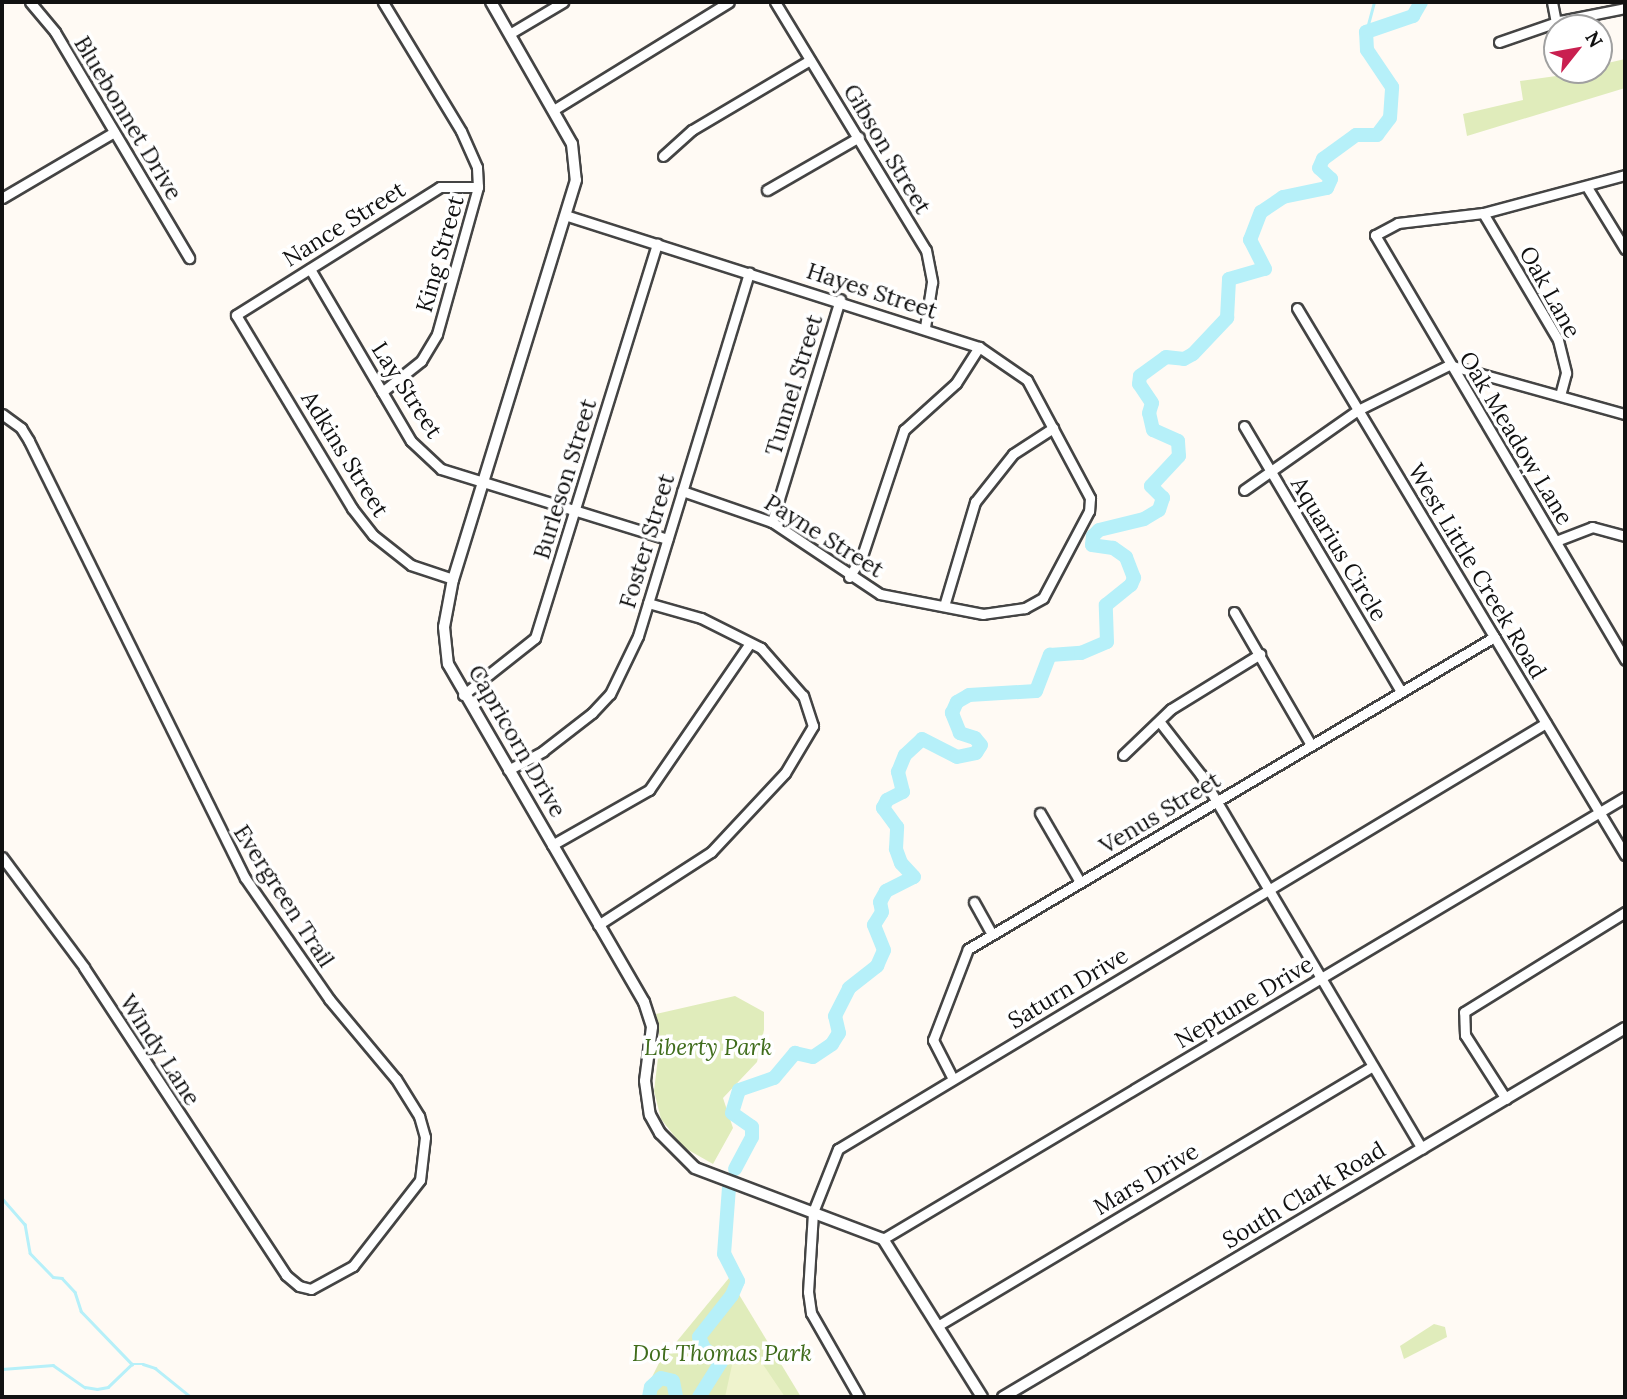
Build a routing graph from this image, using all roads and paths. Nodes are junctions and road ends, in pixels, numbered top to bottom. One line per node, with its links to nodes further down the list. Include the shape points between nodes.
1 (30, 2): 14 (street, Bluebonnet Drive, via 55,32)
2 (383, 2): 18 (street, King Street, via 461,131 477,167)
3 (491, 2): 10 (street, Capricorn Drive)
4 (563, 2): 10 (street)
5 (729, 2): 13 (street)
6 (775, 2): 12 (street, Gibson Street)
7 (1625, 8): 8 (street)
8 (1595, 14)
9 (1543, 27): 11 (street)
10 (511, 33): 13 (street, Capricorn Drive)
11 (1499, 42)
12 (810, 60): 15 (street, Gibson Street); 16 (street, via 692,130)
13 (555, 109): 23 (street, Capricorn Drive, via 572,144 576,180)
14 (114, 132): 21 (street); 26 (street, Bluebonnet Drive)
15 (859, 137): 20 (street); 32 (street, Gibson Street, via 926,250 932,282)
16 (663, 156)
17 (1625, 175): 19 (street)
18 (478, 187): 27 (street, Nance Street, via 440,187); 35 (street, King Street, via 437,334 421,361)
19 (1587, 187): 22 (street); 25 (street)
20 (767, 190)
21 (2, 198)
22 (1483, 214): 34 (street, Oak Meadow Lane, via 1398,223 1375,235); 36 (street, Oak Lane, via 1558,340 1566,373)
23 (568, 216): 24 (street, Hayes Street); 43 (street, Capricorn Drive)
24 (657, 243): 28 (street, Hayes Street); 47 (street, Burleson Street)
25 (1625, 249)
26 (189, 258)
27 (310, 269): 31 (street, Nance Street); 35 (street, Lay Street)
28 (750, 274): 29 (street, Hayes Street); 45 (street, Foster Street)
29 (840, 299): 32 (street, Hayes Street); 48 (street, Tunnel Street)
30 (1297, 307): 37 (street, West Little Creek Road)
31 (236, 315): 53 (street, Adkins Street, via 352,508 373,535 411,565)
32 (925, 327): 33 (street, Hayes Street)
33 (979, 347): 41 (street, Hayes Street, via 1027,380); 52 (street, via 956,383 904,430 862,556)
34 (1449, 365): 36 (street); 37 (street); 51 (street, Oak Meadow Lane)
35 (382, 392): 43 (street, Lay Street, via 411,441 442,469)
36 (1560, 395): 39 (street)
37 (1358, 410): 42 (street); 57 (street, West Little Creek Road)
38 (2, 414): 89 (street, Evergreen Trail, via 21,428 29,441 245,878 329,999 396,1080 419,1116 425,1137 420,1180 352,1266 312,1289 293,1282)
39 (1625, 414)
40 (1244, 426): 42 (street, Aquarius Circle)
41 (1052, 428): 46 (street, Hayes Street); 55 (street, via 1013,454 975,502)
42 (1272, 474): 44 (street); 61 (street, Aquarius Circle)
43 (483, 482): 47 (street, Lay Street); 53 (street, Capricorn Drive)
44 (1244, 490)
45 (682, 491): 48 (street, Payne Street); 50 (street, Foster Street)
46 (1090, 498): 55 (street, Payne Street, via 1089,511 1043,598 1025,608 983,614)
47 (575, 511): 50 (street, Lay Street); 62 (street, Burleson Street, via 535,638)
48 (772, 522): 52 (street, Payne Street)
49 (1625, 536): 51 (street, via 1592,527)
50 (667, 539): 54 (street, Foster Street)
51 (1556, 541): 60 (street, Oak Meadow Lane)
52 (849, 577): 55 (street, Payne Street, via 880,594)
53 (453, 579): 62 (street, Capricorn Drive, via 444,627 448,664)
54 (648, 603): 58 (street, via 701,618); 67 (street, Foster Street, via 610,694 543,751)
55 (944, 606)
56 (1234, 612): 59 (street)
57 (1494, 637): 61 (street, Venus Street); 64 (street, West Little Creek Road)
58 (750, 643): 72 (street, via 649,790); 79 (street, via 761,648 803,696 813,726 785,773 711,852)
59 (1260, 654): 63 (street); 65 (street)
60 (1625, 660)
61 (1401, 691): 65 (street, Venus Street)
62 (463, 695): 67 (street, Capricorn Drive)
63 (1159, 721): 66 (street); 69 (street)
64 (1546, 723): 70 (street, West Little Creek Road); 76 (street, Saturn Drive)
65 (1311, 745): 69 (street, Venus Street)
66 (1123, 755)
67 (508, 770): 72 (street, Capricorn Drive)
68 (1625, 797): 70 (street, Neptune Drive)
69 (1216, 802): 75 (street, Venus Street); 76 (street)
70 (1600, 812): 73 (street, West Little Creek Road); 81 (street, Neptune Drive)
71 (1040, 813): 75 (street)
72 (552, 845): 79 (street, Capricorn Drive)
73 (1625, 855)
74 (2, 857): 89 (street, Windy Lane, via 84,967)
75 (1080, 882): 80 (street, Venus Street)
76 (1269, 891): 81 (street); 84 (street, Saturn Drive)
77 (974, 902): 80 (street)
78 (1625, 912): 85 (street, via 1464,1012 1465,1035)
79 (598, 925): 87 (street, Capricorn Drive, via 644,1002 652,1027 645,1081 650,1115 660,1133 695,1168)
80 (992, 933): 84 (street, Venus Street, via 968,949 935,1030 937,1053)
81 (1321, 979): 83 (street); 88 (street, Neptune Drive)
82 (1625, 1027): 85 (street, South Clark Road)
83 (1373, 1066): 86 (street); 90 (street, Mars Drive)
84 (953, 1079): 87 (street, Saturn Drive, via 838,1149)
85 (1506, 1099): 86 (street, South Clark Road)
86 (1422, 1148): 93 (street, South Clark Road)
87 (813, 1212): 88 (street, Capricorn Drive); 91 (street, Saturn Drive, via 811,1313)
88 (883, 1239): 90 (street)
89 (281, 1267)
90 (939, 1325): 92 (street)
91 (859, 1397)
92 (982, 1397)
93 (1003, 1397)

